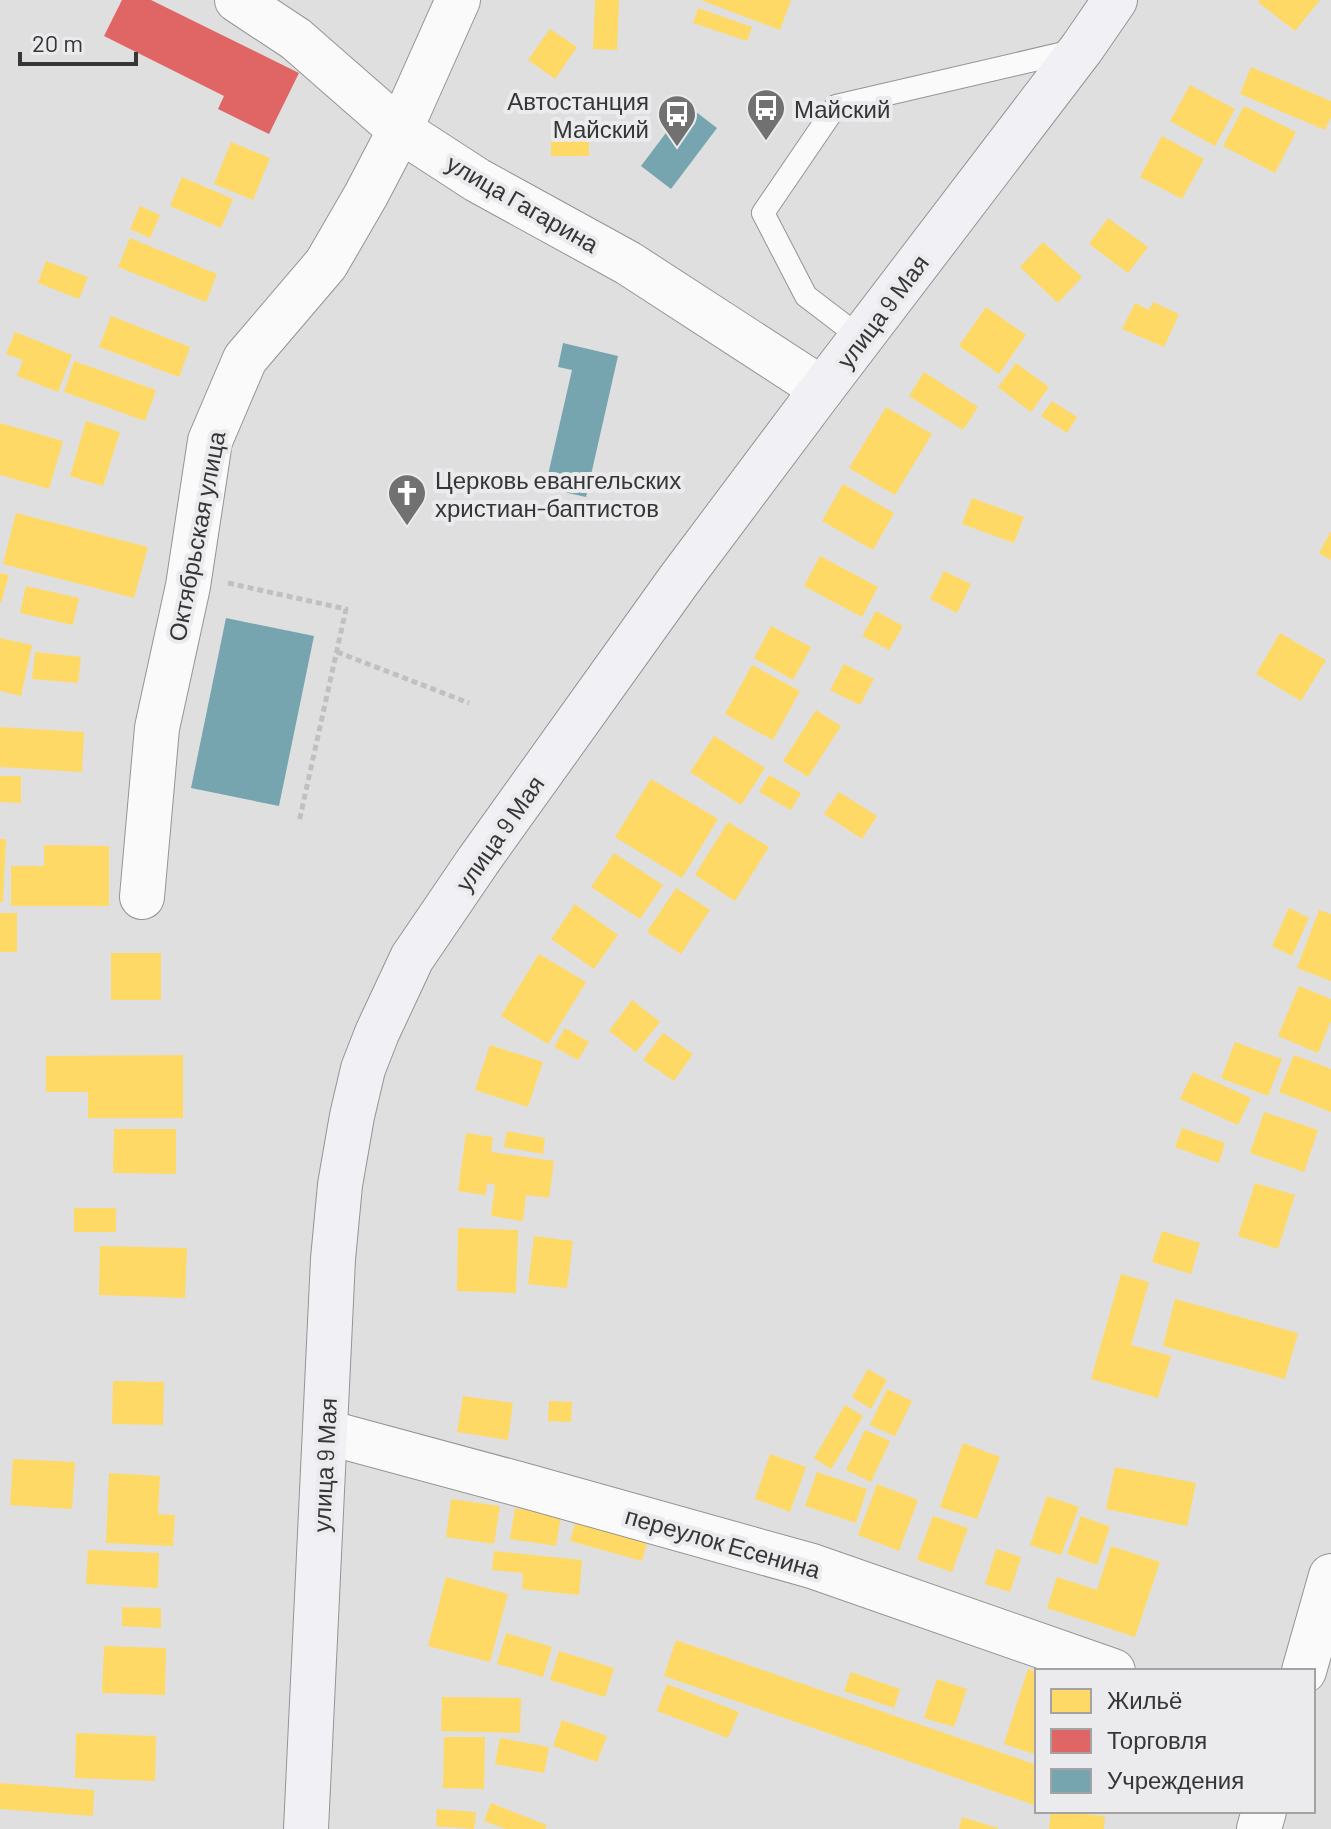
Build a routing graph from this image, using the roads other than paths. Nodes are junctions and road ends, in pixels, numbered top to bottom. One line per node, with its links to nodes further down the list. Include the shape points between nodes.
1 (237, 0): 5 (street, улица Гагарина, via 296,39)
2 (458, 0): 5 (street, Октябрьская улица)
3 (1115, 0): 4 (street, улица 9 Мая)
4 (1082, 48): 6 (street, улица 9 Мая); 6 (lane, via 836,106 763,213 806,296)
5 (400, 130): 7 (street, улица Гагарина, via 477,180 628,263); 8 (street, Октябрьская улица, via 326,264 245,359 210,441 157,728)
6 (861, 338): 7 (street, улица 9 Мая)
7 (822, 389): 9 (street, улица 9 Мая, via 679,580 412,958 372,1045 352,1116 333,1259)
8 (142, 897)
9 (326, 1432): 11 (street, переулок Есенина, via 812,1566); 13 (street, улица 9 Мая)
10 (1331, 1576): 12 (street)
11 (1107, 1669)
12 (1305, 1669)
13 (306, 1829)

